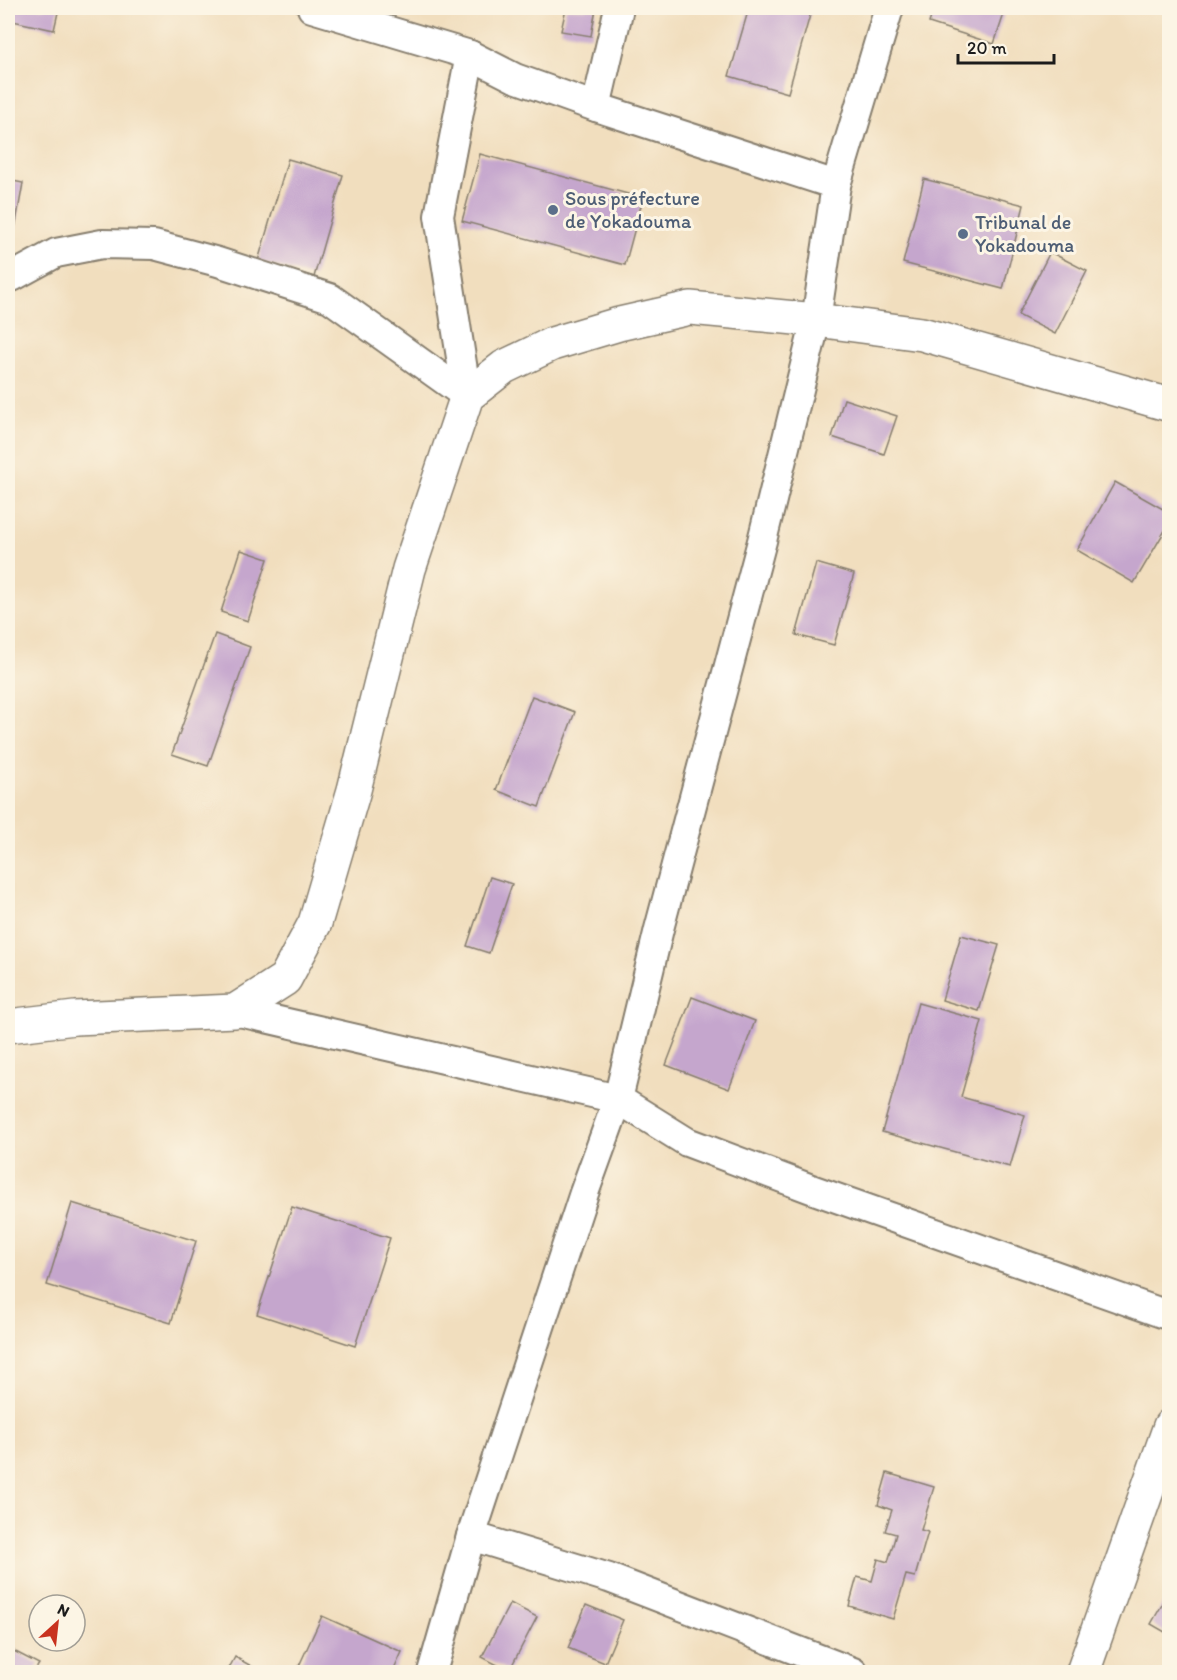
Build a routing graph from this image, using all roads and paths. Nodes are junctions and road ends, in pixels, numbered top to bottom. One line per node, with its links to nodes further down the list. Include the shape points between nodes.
1 (312, 8): 4 (street)
2 (619, 8): 5 (street)
3 (889, 8): 6 (street)
4 (470, 55): 5 (street, via 515,78); 9 (street, via 439,216)
5 (596, 107): 6 (street)
6 (836, 184): 8 (street)
7 (8, 276): 9 (street, via 56,254 102,244 154,245 330,298)
8 (816, 320): 9 (main road, via 690,308 552,344 504,367); 10 (main road, via 922,334); 13 (street)
9 (467, 396): 11 (main road, via 409,569 354,790 315,923 285,979)
10 (1170, 405)
11 (235, 1011): 12 (main road, via 75,1018); 13 (street)
12 (8, 1026)
13 (618, 1099): 14 (street, via 687,1142); 16 (street)
14 (1170, 1316)
15 (1170, 1426): 19 (main road)
16 (471, 1536): 17 (street); 18 (street, via 609,1578)
17 (432, 1672)
18 (853, 1672)
19 (1083, 1672)

